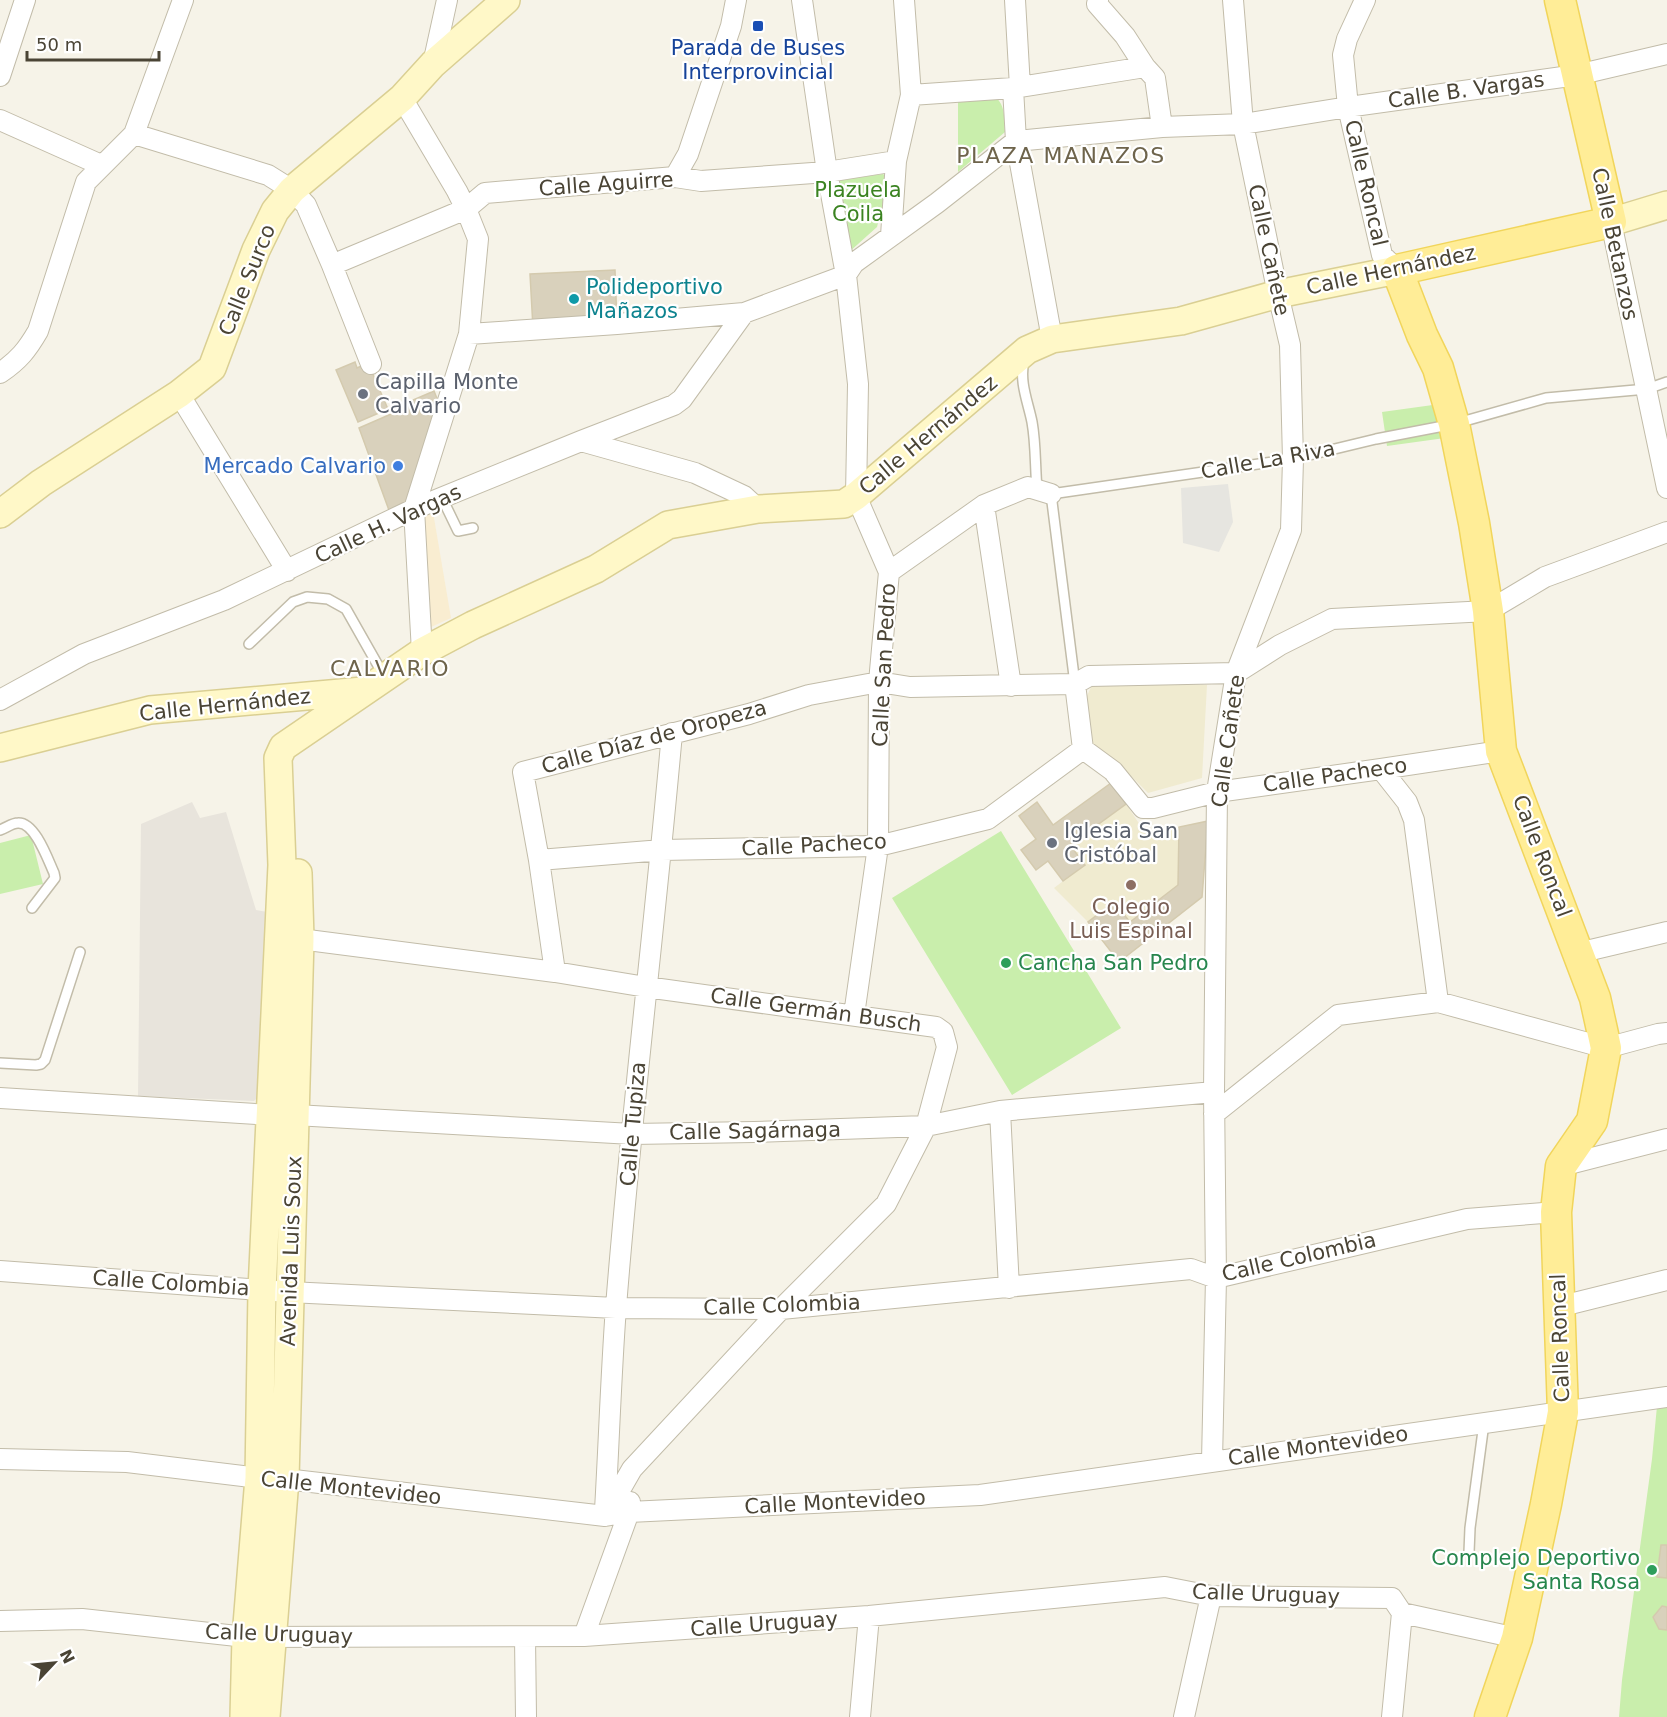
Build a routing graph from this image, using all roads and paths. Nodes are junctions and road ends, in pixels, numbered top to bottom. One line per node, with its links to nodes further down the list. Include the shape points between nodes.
1 (25, 0): 17 (street)
2 (183, 0): 25 (street)
3 (447, 0): 14 (street)
4 (506, 0): 14 (main road, Calle Surco)
5 (736, 0): 30 (street, via 688,154)
6 (802, 0): 29 (street, Calle San Pedro)
7 (904, 0): 19 (street)
8 (1015, 0): 18 (street)
9 (1098, 0): 15 (street, via 1097,4)
10 (1233, 0): 23 (street, Calle Cañete)
11 (1365, 0): 21 (street, Calle Roncal, via 1343,55)
12 (1560, 0): 16 (main road, Calle Betanzos)
13 (1667, 54): 16 (street, Calle B. Vargas)
14 (433, 64): 20 (main road, Calle Surco)
15 (1145, 67): 18 (street); 24 (street, via 1155,78)
16 (1577, 75): 21 (street, Calle B. Vargas); 34 (main road, Calle Betanzos)
17 (0, 76)
18 (1017, 87): 19 (street); 26 (street)
19 (911, 95): 27 (street)
20 (402, 98): 31 (main road, Calle Surco); 33 (street)
21 (1348, 107): 23 (street, Calle B. Vargas); 37 (street, Calle Roncal, via 1382,255)
22 (0, 120): 28 (street)
23 (1243, 124): 24 (street, Calle B. Vargas); 39 (street, Calle Cañete)
24 (1162, 127): 26 (street, Calle B. Vargas)
25 (134, 134): 28 (street); 31 (street, via 268,175)
26 (1016, 141): 35 (street); 42 (street)
27 (896, 161): 29 (street, Calle Aguirre); 35 (street)
28 (101, 165): 45 (street, via 86,182 38,331 28,349)
29 (827, 172): 30 (street, Calle Aguirre, via 701,181); 38 (street, Calle San Pedro)
30 (675, 177): 33 (street, Calle Aguirre, via 485,193)
31 (292, 190): 36 (street, via 306,205); 48 (main road, Calle Surco, via 275,211 256,250 212,368)
32 (1667, 205): 34 (main road, Calle Hernández)
33 (466, 209): 36 (street, Calle Aguirre); 41 (street, via 478,239)
34 (1611, 222): 37 (main road, Calle Hernández); 47 (street, Calle Betanzos)
35 (891, 236): 38 (street, via 854,263)
36 (333, 265): 44 (street)
37 (1397, 270): 39 (main road, Calle Hernández); 49 (main road, Calle Roncal, via 1438,368)
38 (846, 275): 40 (street); 54 (street, Calle San Pedro, via 858,384)
39 (1278, 294): 42 (main road, Calle Hernández, via 1181,321); 51 (street, Calle Cañete, via 1290,345)
40 (744, 313): 41 (street); 50 (street, Calle H. Vargas, via 682,399)
41 (469, 334): 57 (street)
42 (1052, 339): 43 (main road, Calle Hernández)
43 (1027, 350): 53 (lane, via 1023,366 1025,397); 54 (main road, Calle Hernández)
44 (371, 364)
45 (0, 373)
46 (1667, 382): 47 (lane, Calle La Riva)
47 (1647, 389): 49 (lane, Calle La Riva, via 1546,398); 52 (street, Calle Betanzos)
48 (179, 394): 59 (main road, Calle Surco); 62 (street)
49 (1454, 424): 51 (lane, Calle La Riva); 64 (main road, Calle Roncal)
50 (581, 441): 55 (street, Calle H. Vargas); 58 (street, via 695,473 744,496)
51 (1293, 459): 53 (lane, Calle La Riva); 67 (street, Calle Cañete, via 1291,530)
52 (1667, 488)
53 (1044, 492): 56 (street, Calle La Riva, via 1028,487); 70 (lane)
54 (856, 496): 58 (main road, Calle Hernández, via 844,504); 63 (street, Calle San Pedro)
55 (442, 498): 57 (street, Calle H. Vargas); 60 (lane, via 458,531)
56 (984, 505): 63 (street, Calle La Riva); 71 (street)
57 (414, 509): 62 (street, Calle H. Vargas); 66 (street)
58 (758, 509): 66 (main road, Calle Hernández, via 668,525 596,569)
59 (0, 514)
60 (473, 528)
61 (1667, 532): 64 (street, via 1545,577)
62 (287, 571): 72 (street, Calle H. Vargas, via 224,600 84,654)
63 (889, 572): 68 (street, Calle San Pedro)
64 (1488, 611): 67 (street, via 1332,619); 76 (main road, Calle Roncal)
65 (249, 644): 69 (lane, via 292,602 307,597 328,599 346,609)
66 (422, 652): 69 (main road, Calle Hernández)
67 (1236, 673): 70 (street, Calle Díaz de Oropeza, via 1089,676); 79 (street, Calle Cañete)
68 (879, 682): 71 (street, Calle Díaz de Oropeza, via 910,687); 73 (street, Calle Díaz de Oropeza, via 809,695); 81 (street, Calle San Pedro)
69 (376, 684): 74 (main road, Calle Hernández, via 150,710); 78 (main road, Avenida Luis Soux, via 282,747 278,758)
70 (1075, 684): 71 (street, Calle Díaz de Oropeza); 75 (street)
71 (1011, 686)
72 (0, 700)
73 (672, 733): 82 (street, Calle Tupiza); 83 (street, Calle Díaz de Oropeza, via 523,772)
74 (0, 748)
75 (1083, 748): 79 (street, Calle Pacheco, via 1113,771 1143,808); 81 (street, Calle Pacheco, via 988,819)
76 (1501, 751): 77 (street, Calle Pacheco); 88 (main road, Calle Roncal)
77 (1381, 770): 79 (street, Calle Pacheco); 91 (street, via 1407,802 1414,820)
78 (280, 786): 86 (main road, Avenida Luis Soux, via 298,871); 100 (main road, Avenida Luis Soux)
79 (1217, 792): 96 (street, Calle Cañete)
80 (0, 830): 84 (lane, via 17,823 33,830 54,873 55,878)
81 (878, 846): 82 (street, Calle Pacheco); 92 (street, Calle San Pedro)
82 (662, 850): 83 (street, Calle Pacheco); 90 (street, Calle Tupiza)
83 (539, 860): 89 (street, Calle Díaz de Oropeza)
84 (32, 908)
85 (1667, 932): 88 (street)
86 (300, 939): 89 (street, Calle Germán Busch); 100 (main road, Avenida Luis Soux)
87 (80, 952): 95 (lane, via 45,1060 36,1065)
88 (1578, 952): 94 (main road, Calle Roncal, via 1595,998)
89 (555, 972): 90 (street, Calle Germán Busch)
90 (646, 987): 92 (street, Calle Germán Busch); 102 (street, Calle Tupiza)
91 (1438, 1002): 94 (street); 99 (street, via 1338,1015)
92 (854, 1015): 101 (street, Calle Germán Busch, via 936,1027 943,1032 946,1047)
93 (1667, 1033): 94 (street)
94 (1606, 1048): 104 (main road, Calle Roncal, via 1592,1121)
95 (0, 1063)
96 (1214, 1092): 98 (street, Calle Sagárnaga); 99 (street, Calle Cañete)
97 (0, 1098): 100 (street, Calle Sagárnaga)
98 (1000, 1111): 101 (street, Calle Sagárnaga); 109 (street)
99 (1214, 1114): 107 (street, Calle Cañete)
100 (283, 1115): 102 (street, Calle Sagárnaga); 110 (main road, Avenida Luis Soux); 111 (main road, Avenida Luis Soux)
101 (926, 1126): 102 (street, Calle Sagárnaga); 114 (street, Calle Germán Busch, via 886,1204)
102 (632, 1134): 113 (street, Calle Tupiza)
103 (1667, 1139): 104 (street)
104 (1561, 1166): 105 (main road, Calle Roncal)
105 (1556, 1212): 107 (street, Calle Colombia, via 1467,1219); 112 (main road, Calle Roncal)
106 (0, 1271): 110 (street, Calle Colombia)
107 (1216, 1278): 109 (street, Calle Colombia, via 1191,1269); 119 (street, Calle Cañete)
108 (1667, 1280): 112 (street)
109 (1008, 1288): 114 (street, Calle Colombia)
110 (262, 1290): 111 (street, Calle Colombia); 121 (main road, Avenida Luis Soux)
111 (290, 1292): 113 (street, Calle Colombia); 121 (main road, Avenida Luis Soux)
112 (1558, 1307): 116 (main road, Calle Roncal)
113 (616, 1308): 114 (street, Calle Colombia); 123 (street, Calle Tupiza)
114 (782, 1309): 120 (street, Calle Germán Busch)
115 (1667, 1397): 116 (street, Calle Montevideo)
116 (1563, 1412): 117 (street, Calle Montevideo); 132 (main road, Calle Roncal)
117 (1484, 1423): 119 (street, Calle Montevideo); 124 (lane)
118 (0, 1459): 121 (street, Calle Montevideo, via 127,1462)
119 (1212, 1461): 122 (street, Calle Montevideo, via 980,1495)
120 (632, 1469): 122 (street); 123 (street, Calle Germán Busch)
121 (272, 1479): 123 (street, Calle Montevideo); 130 (main road, Avenida Luis Soux)
122 (629, 1512): 123 (street, Calle Montevideo); 129 (street)
123 (605, 1516)
124 (1469, 1551)
125 (1211, 1596): 126 (street, Calle Uruguay, via 1392,1598); 127 (street, Calle Uruguay, via 1165,1587); 137 (street)
126 (1402, 1612): 132 (street, Calle Uruguay); 138 (street)
127 (869, 1616): 129 (street, Calle Uruguay); 136 (street)
128 (0, 1621): 130 (street, Calle Uruguay, via 82,1619)
129 (584, 1635): 131 (street, Calle Uruguay)
130 (259, 1636): 131 (street, Calle Uruguay); 133 (main road, Avenida Luis Soux); 134 (main road, Avenida Luis Soux)
131 (525, 1636): 135 (street)
132 (1517, 1638): 139 (main road, Calle Roncal)
133 (244, 1717)
134 (267, 1717)
135 (526, 1717)
136 (860, 1717)
137 (1184, 1717)
138 (1392, 1717)
139 (1490, 1717)

